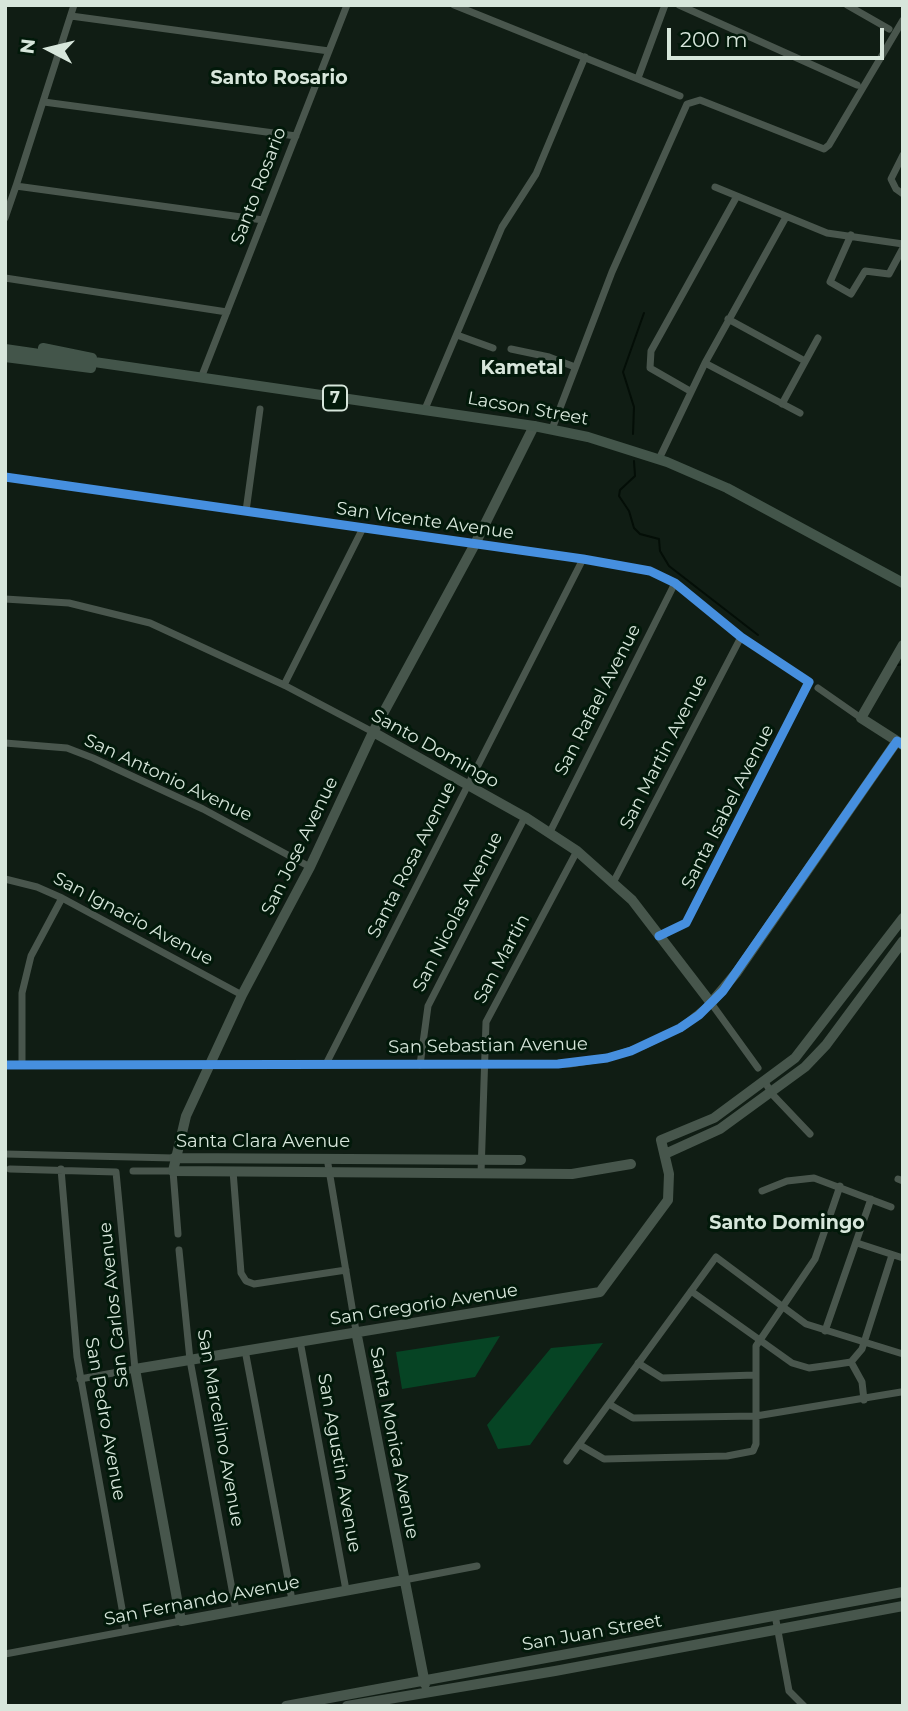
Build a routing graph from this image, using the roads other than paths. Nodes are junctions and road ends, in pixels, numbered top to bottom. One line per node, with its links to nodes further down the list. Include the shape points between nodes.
1 (74, 5): 7 (street)
2 (347, 5): 10 (street, Santo Rosario)
3 (454, 5): 11 (street)
4 (665, 5): 12 (street)
5 (679, 5): 13 (street)
6 (846, 5): 9 (street)
7 (71, 16): 10 (street); 15 (street)
8 (903, 20): 40 (street, via 824,149 700,100 687,103)
9 (889, 29)
10 (329, 51): 16 (street, Santo Rosario)
11 (585, 57): 12 (street); 30 (street, via 536,174 502,227)
12 (638, 78): 14 (street)
13 (857, 85)
14 (680, 96)
15 (44, 102): 16 (street); 18 (street)
16 (296, 136): 24 (street, Santo Rosario)
17 (903, 155): 20 (street, via 891,178)
18 (16, 186): 23 (street); 24 (street)
19 (715, 187): 21 (street)
20 (903, 194)
21 (737, 196): 22 (street); 42 (street, via 652,351 650,368)
22 (786, 217): 25 (street, via 830,234); 29 (street)
23 (5, 218)
24 (263, 220): 28 (street, Santo Rosario)
25 (851, 235): 26 (street); 26 (street, via 830,282 851,294 864,271 889,274)
26 (903, 246)
27 (5, 278): 28 (street)
28 (227, 312): 41 (street, Santo Rosario)
29 (728, 319): 37 (street); 38 (street)
30 (457, 335): 33 (street); 45 (street)
31 (818, 338): 37 (street)
32 (5, 342): 39 (main road, Lacson Street / 7, via 78,353)
33 (493, 348)
34 (5, 349): 39 (main road, Lacson Street / 7)
35 (511, 349): 40 (street)
36 (5, 358): 39 (main road, Lacson Street / 7, via 75,368)
37 (805, 361): 43 (street)
38 (705, 363): 42 (street); 43 (street)
39 (118, 367): 41 (main road, Lacson Street / 7)
40 (575, 367): 48 (street)
41 (201, 378): 45 (main road, Lacson Street / 7)
42 (690, 391): 49 (street)
43 (782, 404): 46 (street)
44 (261, 409): 51 (street)
45 (425, 410): 47 (main road, Lacson Street / 7)
46 (800, 413)
47 (534, 426): 48 (main road, Lacson Street / 7); 53 (street, San Jose Avenue)
48 (552, 429): 49 (main road, Lacson Street / 7)
49 (659, 459): 56 (main road, Lacson Street / 7, via 727,488)
50 (5, 477): 51 (street, San Vicente Avenue)
51 (246, 511): 52 (street, San Vicente Avenue)
52 (363, 528): 53 (street, San Vicente Avenue); 61 (street)
53 (475, 544): 54 (street, San Vicente Avenue); 64 (street, San Jose Avenue)
54 (583, 559): 55 (street, San Vicente Avenue, via 650,571); 67 (street, Santa Rosa Avenue)
55 (675, 583): 58 (street, San Vicente Avenue); 69 (street, San Rafael Avenue)
56 (903, 583)
57 (5, 600): 61 (street, Santo Domingo, via 69,603 139,620)
58 (741, 637): 60 (street, San Vicente Avenue); 73 (street, San Martin Avenue)
59 (903, 645): 63 (street)
60 (808, 679): 76 (street, Santa Isabel Avenue, via 809,686 686,923)
61 (284, 685): 64 (street, Santo Domingo)
62 (818, 688): 63 (street)
63 (861, 718): 66 (street)
64 (373, 732): 67 (street, Santo Domingo); 71 (street, San Jose Avenue)
65 (5, 743): 71 (street, San Antonio Avenue, via 67,748 93,758 203,809)
66 (900, 743): 79 (street, San Sebastian Avenue)
67 (469, 784): 68 (street, Santo Domingo); 81 (street, Santa Rosa Avenue)
68 (525, 817): 69 (street, Santo Domingo); 84 (street, San Nicolas Avenue, via 428,1006)
69 (550, 832): 70 (street, Santo Domingo)
70 (577, 851): 73 (street, Santo Domingo); 85 (street, San Martin, via 486,1022)
71 (310, 867): 78 (street, San Jose Avenue)
72 (5, 879): 74 (street, San Ignacio Avenue)
73 (614, 881): 76 (street, Santo Domingo)
74 (62, 898): 78 (street, San Ignacio Avenue); 83 (street, via 31,956 22,993)
75 (903, 918): 87 (street, via 813,1038)
76 (659, 936): 79 (street, Santo Domingo)
77 (903, 942): 88 (street, via 826,1045)
78 (242, 995): 80 (street, San Jose Avenue)
79 (711, 1003): 85 (street, San Sebastian Avenue, via 680,1028 607,1058); 86 (street, Santo Domingo)
80 (209, 1064): 81 (street, San Sebastian Avenue); 83 (street, San Sebastian Avenue); 92 (street, San Jose Avenue)
81 (326, 1064): 84 (street, San Sebastian Avenue)
82 (5, 1065): 83 (street, San Sebastian Avenue)
83 (22, 1065)
84 (420, 1065): 85 (street, San Sebastian Avenue)
85 (482, 1066): 94 (street, San Martin)
86 (758, 1069)
87 (765, 1082): 88 (street); 91 (street, San Gregorio Avenue, via 713,1118 661,1140)
88 (772, 1094): 89 (street); 91 (street, via 720,1129)
89 (810, 1134)
90 (5, 1154): 92 (street, Santa Clara Avenue)
91 (665, 1154): 116 (street, San Gregorio Avenue, via 668,1200 600,1292)
92 (174, 1158): 93 (street, Santa Clara Avenue); 100 (street, San Jose Avenue)
93 (327, 1158): 94 (street, Santa Clara Avenue); 102 (street, Santa Monica Avenue)
94 (480, 1159): 95 (street, Santa Clara Avenue); 103 (street, San Martin)
95 (521, 1160)
96 (631, 1164): 103 (street, Santa Clara Avenue, via 572,1174)
97 (10, 1169): 98 (street, San Carlos Avenue)
98 (61, 1169): 126 (street, San Carlos Avenue, via 116,1172); 128 (street, San Pedro Avenue)
99 (133, 1171): 100 (street, Santa Clara Avenue)
100 (173, 1171): 101 (street, Santa Clara Avenue); 108 (street)
101 (233, 1171): 102 (street, Santa Clara Avenue); 113 (street, via 241,1273 246,1281 254,1284)
102 (328, 1173): 103 (street, Santa Clara Avenue); 113 (street, Santa Monica Avenue)
103 (481, 1173)
104 (840, 1186): 105 (street, via 806,1178); 106 (street); 115 (street, via 814,1259)
105 (762, 1191)
106 (871, 1199): 107 (street); 109 (street)
107 (891, 1208)
108 (178, 1234)
109 (857, 1243): 111 (street); 117 (street)
110 (179, 1250): 123 (street, San Marcelino Avenue)
111 (892, 1255): 112 (street); 120 (street)
112 (903, 1258)
113 (346, 1270): 116 (street, Santa Monica Avenue)
114 (691, 1292): 115 (street, via 716,1258); 118 (street); 125 (street)
115 (783, 1308): 117 (street); 118 (street)
116 (356, 1331): 119 (street, San Gregorio Avenue); 136 (street, Santa Monica Avenue)
117 (825, 1331): 120 (street)
118 (758, 1340): 124 (street, via 803,1368); 127 (street)
119 (300, 1341): 121 (street, San Gregorio Avenue); 137 (street, San Agustin Avenue)
120 (864, 1343): 122 (street); 124 (street)
121 (245, 1350): 123 (street, San Gregorio Avenue); 139 (street)
122 (902, 1352)
123 (190, 1360): 126 (street, San Gregorio Avenue); 141 (street, San Marcelino Avenue)
124 (850, 1362): 130 (street, via 862,1382)
125 (638, 1363): 127 (street, via 662,1378); 131 (street)
126 (135, 1370): 128 (street, San Gregorio Avenue); 143 (street, San Carlos Avenue)
127 (755, 1375): 132 (street)
128 (80, 1379): 145 (street, San Pedro Avenue)
129 (901, 1392): 130 (street)
130 (864, 1400): 132 (street)
131 (609, 1404): 132 (street, via 633,1419); 133 (street)
132 (756, 1416): 133 (street, via 756,1444 747,1454 604,1459)
133 (580, 1445): 134 (street)
134 (567, 1461)
135 (477, 1566): 136 (street)
136 (404, 1580): 137 (street, San Fernando Avenue); 149 (street, Santa Monica Avenue)
137 (346, 1590): 139 (street, San Fernando Avenue)
138 (903, 1592): 142 (street, San Juan Street)
139 (292, 1600): 141 (street, San Fernando Avenue)
140 (903, 1606): 144 (street, San Juan Street)
141 (236, 1611): 143 (street, San Fernando Avenue)
142 (775, 1615): 144 (street); 147 (street, San Juan Street)
143 (181, 1621): 145 (street, San Fernando Avenue)
144 (778, 1629): 148 (street, San Juan Street); 153 (street, via 789,1691)
145 (126, 1631): 146 (street, San Fernando Avenue)
146 (5, 1654)
147 (553, 1656): 148 (street); 149 (street, San Juan Street)
148 (555, 1671): 150 (street, San Juan Street)
149 (424, 1679): 150 (street, Santa Monica Avenue); 151 (street, San Juan Street)
150 (426, 1692): 152 (street, San Juan Street)
151 (286, 1706)
152 (348, 1706)
153 (804, 1706)

